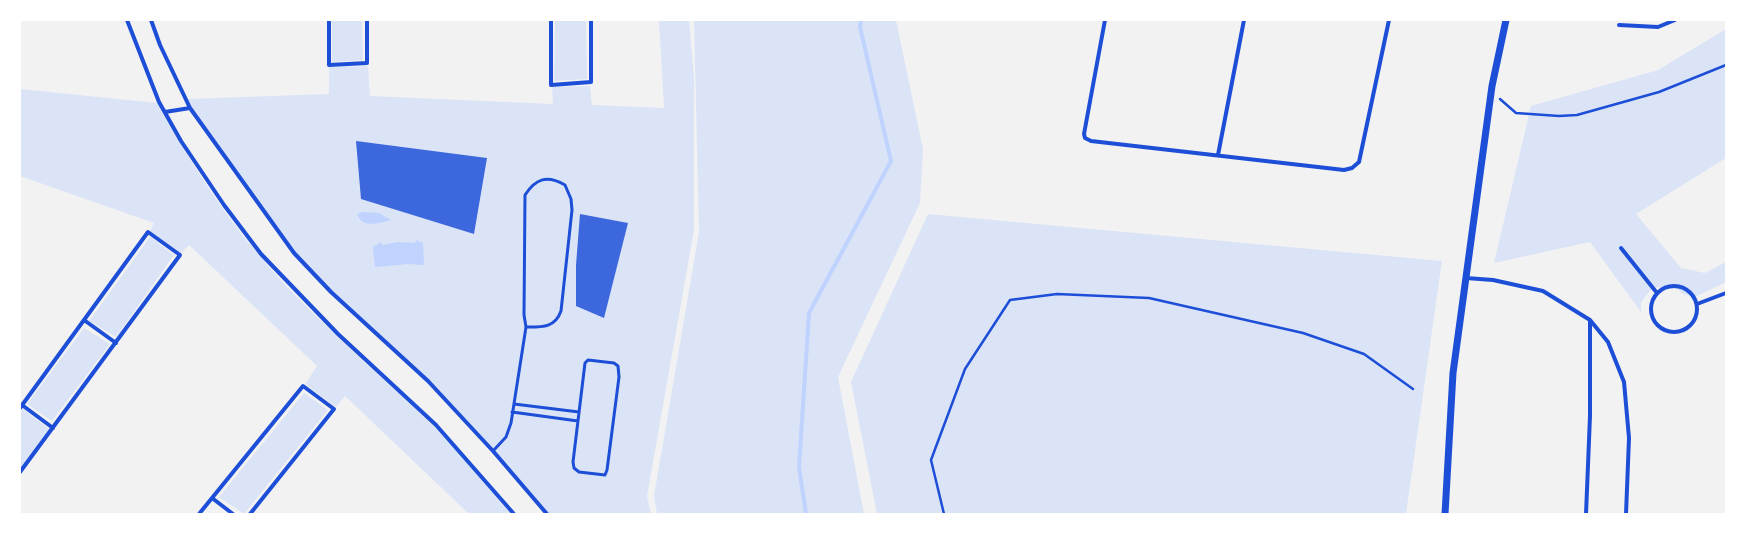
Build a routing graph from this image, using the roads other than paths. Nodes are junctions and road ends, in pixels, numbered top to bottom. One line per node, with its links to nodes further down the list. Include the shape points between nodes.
1 (127, 20): 14 (street)
2 (151, 20): 13 (street)
3 (329, 20): 4 (street, via 329,66 367,63)
4 (366, 20)
5 (551, 20): 6 (street, via 551,85 591,82)
6 (591, 20)
7 (1105, 20): 15 (street, via 1084,134 1086,138 1090,141)
8 (1244, 20): 15 (street)
9 (1389, 20): 15 (street, via 1359,162 1352,168 1344,170)
10 (1506, 20): 17 (street, via 1491,93)
11 (1676, 20): 12 (street, via 1658,27)
12 (1619, 25)
13 (190, 108): 14 (street); 31 (street, via 294,253 331,292 428,382)
14 (165, 112): 37 (street, via 224,205 261,254 338,334 436,425)
15 (1218, 155)
16 (1621, 248): 18 (street)
17 (1466, 278): 22 (street, via 1493,280 1543,291); 39 (street, via 1452,373)
18 (1657, 293): 20 (street, via 1669,286 1684,288 1694,297); 20 (street, via 1652,299 1651,315 1654,322 1667,331 1683,330 1690,326)
19 (1726, 293): 20 (street)
20 (1697, 304)
21 (84, 320): 24 (street); 24 (street, via 148,232 155,236 180,255); 26 (street)
22 (1590, 320): 40 (street); 41 (street, via 1608,342 1624,382 1629,438)
23 (526, 327): 23 (lane, via 525,195 541,178 551,179 565,185 571,199 572,210 561,311 550,325); 25 (lane)
24 (116, 343): 30 (street)
25 (514, 404): 27 (lane); 28 (lane)
26 (21, 407): 30 (street)
27 (512, 412): 29 (lane); 31 (lane, via 506,437)
28 (579, 412): 29 (lane); 29 (lane, via 585,363 588,360 614,363 618,366 619,377 605,475 579,472 574,468)
29 (578, 421)
30 (52, 428): 32 (street)
31 (493, 451): 38 (street)
32 (20, 472)
33 (212, 498): 34 (street); 35 (street); 36 (street, via 303,386 334,409)
34 (199, 514)
35 (233, 514)
36 (250, 514)
37 (514, 514)
38 (547, 514)
39 (1445, 514)
40 (1586, 514)
41 (1626, 514)

